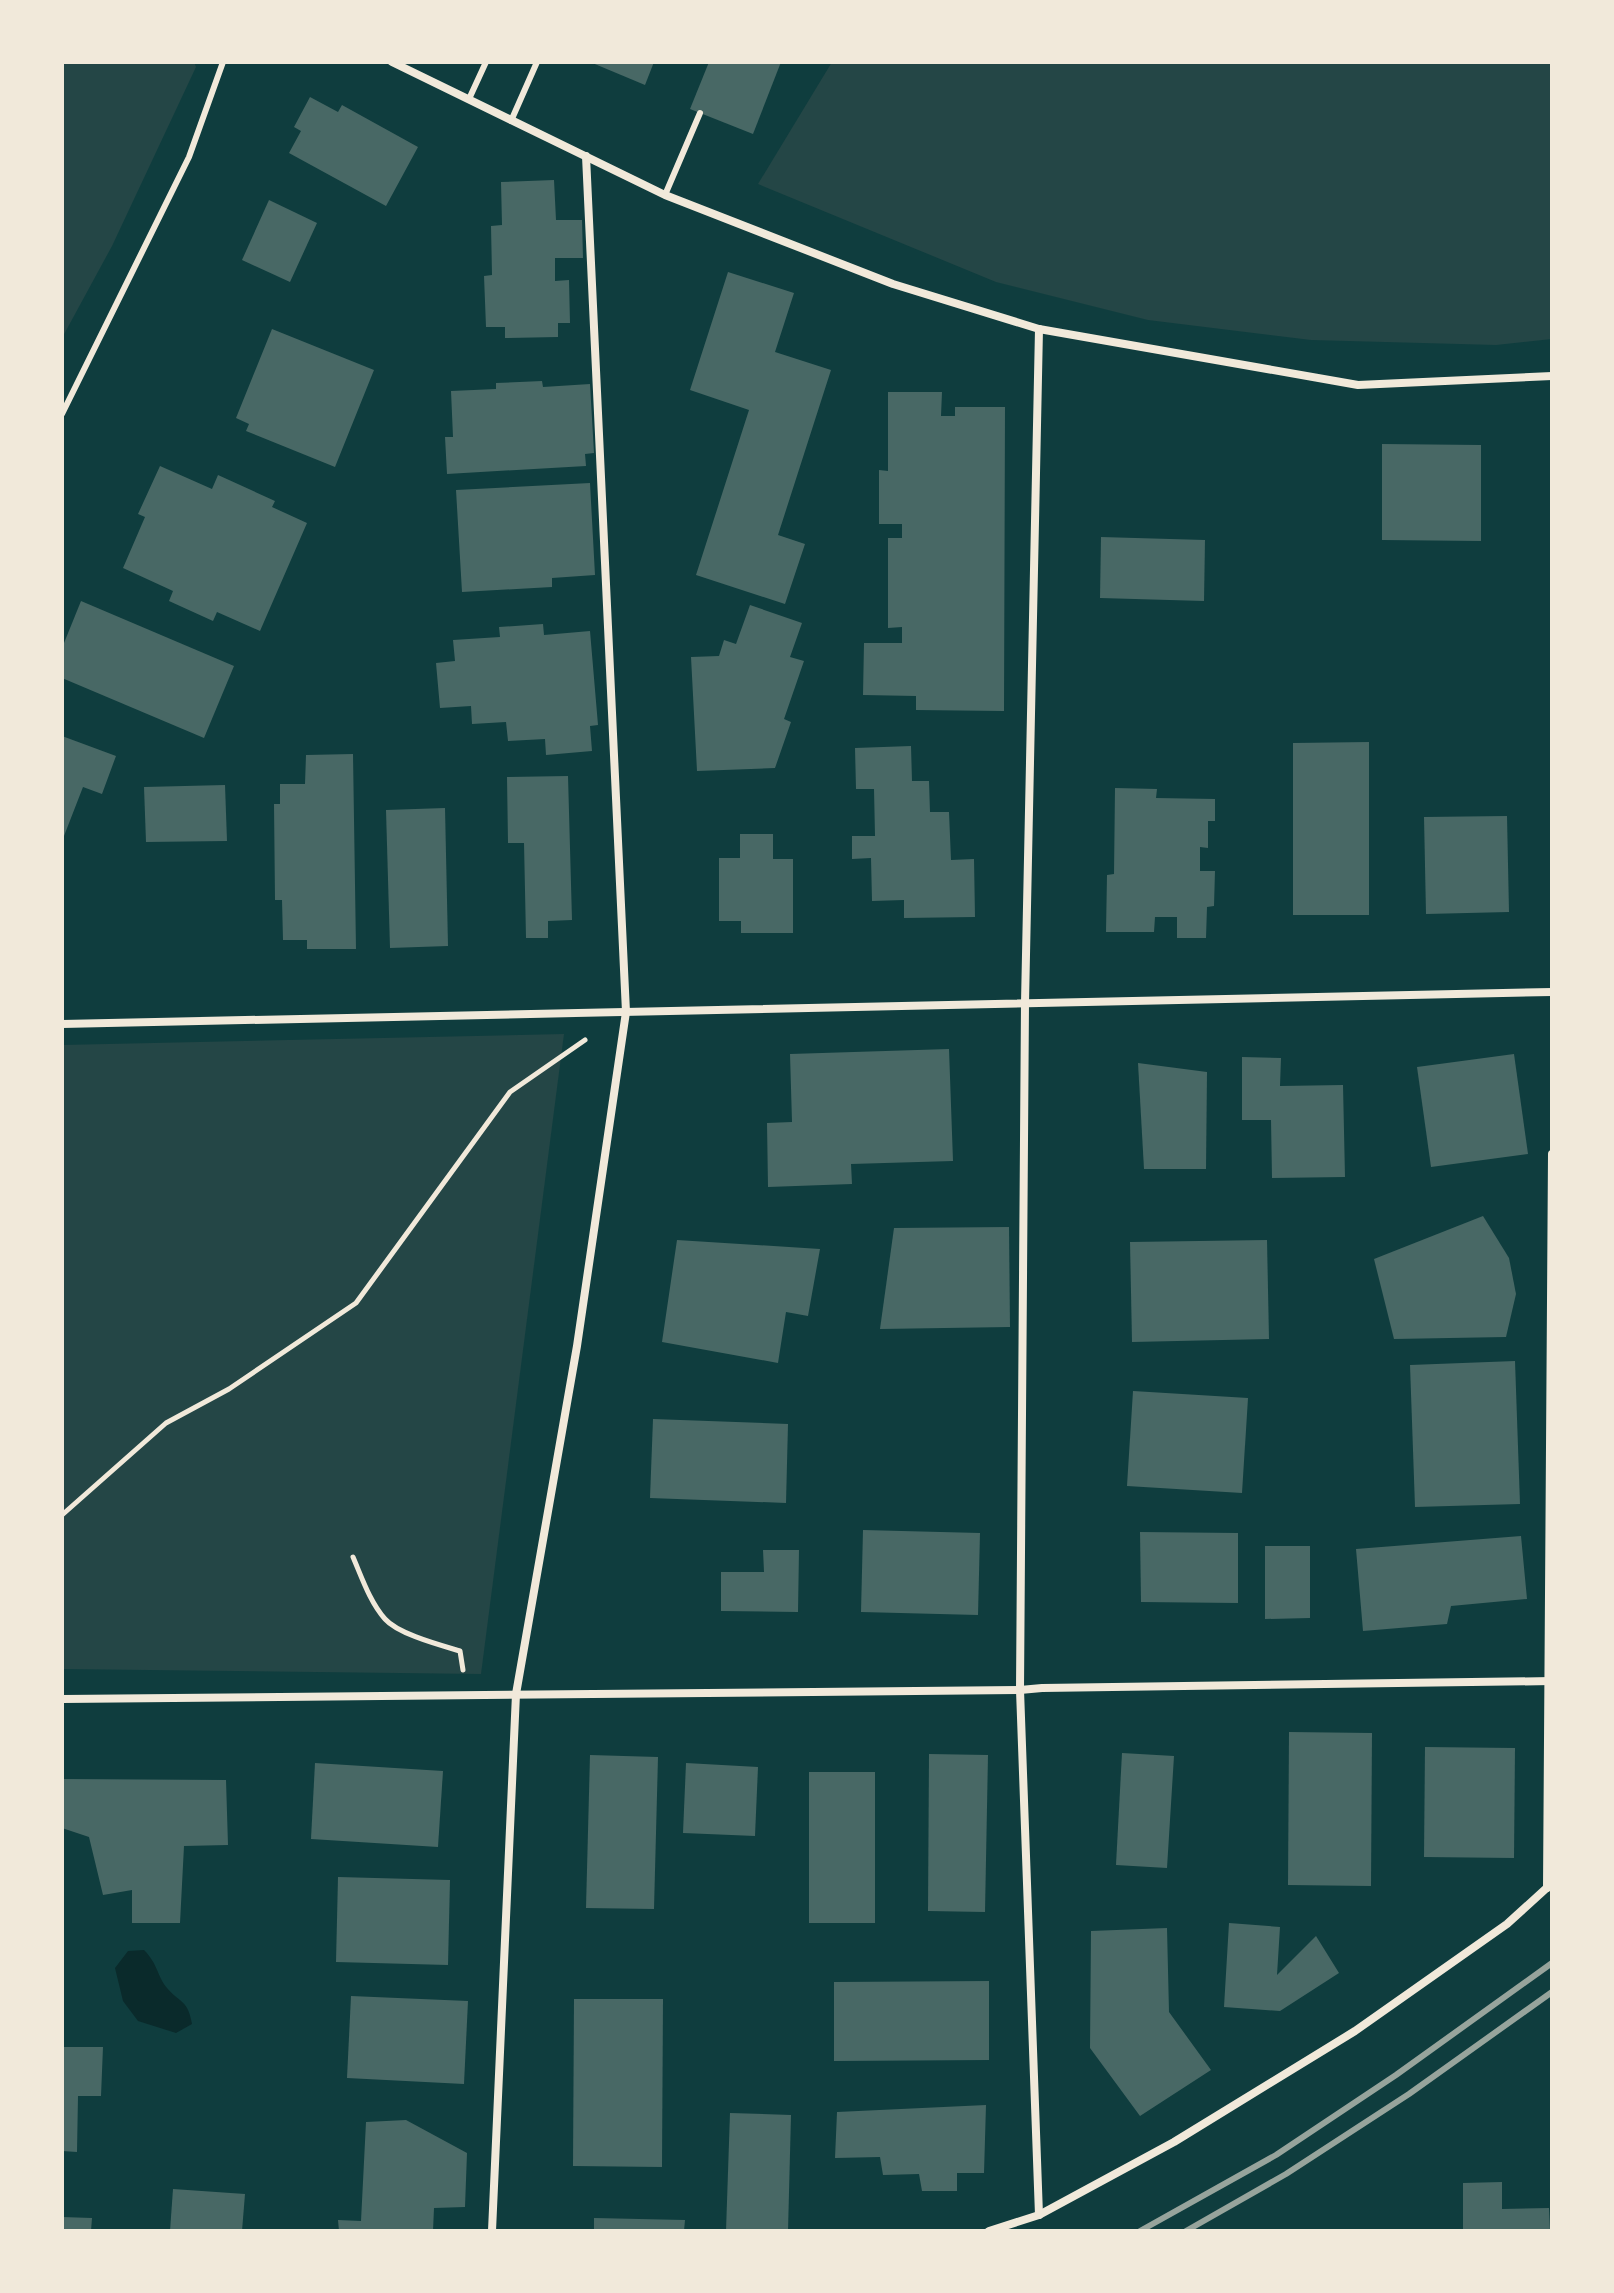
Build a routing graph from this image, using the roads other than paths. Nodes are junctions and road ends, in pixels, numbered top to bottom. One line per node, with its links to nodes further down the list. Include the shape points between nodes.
1 (223, 62): 12 (lane, via 189,157)
2 (392, 62): 5 (street)
3 (486, 62): 5 (lane)
4 (537, 62): 7 (lane)
5 (469, 99): 7 (street)
6 (700, 113): 9 (lane)
7 (511, 121): 8 (street)
8 (586, 156): 9 (street); 15 (street)
9 (665, 195): 10 (street, via 893,284)
10 (1039, 329): 11 (street, via 1358,385); 14 (street)
11 (1552, 376)
12 (62, 414)
13 (1552, 992): 14 (street)
14 (1025, 1003): 15 (street); 19 (street)
15 (626, 1012): 16 (street); 20 (street, via 577,1346)
16 (62, 1024)
17 (1552, 1154): 18 (street)
18 (1550, 1681): 19 (street); 22 (street)
19 (1020, 1690): 20 (street); 23 (street)
20 (516, 1694): 21 (street); 24 (street)
21 (62, 1699)
22 (1549, 1885): 23 (street, via 1507,1924 1355,2031 1174,2142)
23 (1039, 2215): 25 (street)
24 (492, 2231)
25 (989, 2231)

